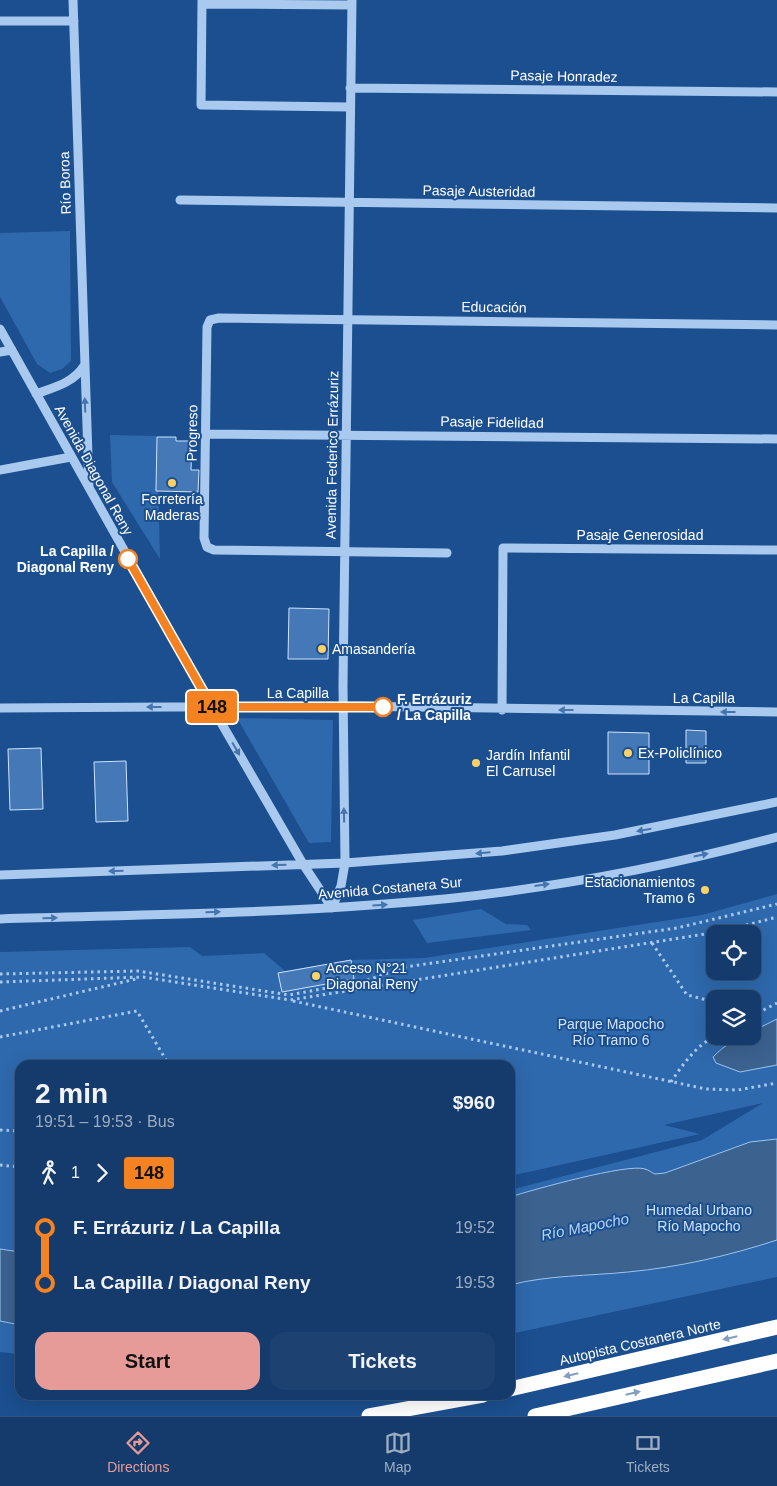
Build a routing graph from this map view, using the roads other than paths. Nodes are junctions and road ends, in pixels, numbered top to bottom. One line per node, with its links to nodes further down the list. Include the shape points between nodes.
1 (73, 0): 5 (street, Río Boroa)
2 (202, 2): 3 (street); 8 (street, via 200,105)
3 (352, 3): 6 (street, Avenida Federico Errázuriz)
4 (0, 21): 5 (street)
5 (74, 21): 18 (street, Río Boroa)
6 (350, 88): 7 (street, Pasaje Honradez); 8 (street, Avenida Federico Errázuriz)
7 (777, 92)
8 (350, 107): 10 (street, Avenida Federico Errázuriz)
9 (180, 200): 10 (street, Pasaje Austeridad)
10 (349, 203): 11 (street, Pasaje Austeridad); 12 (street, Avenida Federico Errázuriz)
11 (777, 208)
12 (348, 319): 13 (street, Educación); 14 (street, Educación); 21 (street, Avenida Federico Errázuriz)
13 (210, 320): 20 (street, Progreso, via 207,328)
14 (777, 324)
15 (0, 329): 16 (street, Avenida Diagonal Reny)
16 (12, 350): 17 (street); 19 (street, Avenida Diagonal Reny)
17 (0, 352)
18 (84, 366): 19 (street, via 69,382); 25 (street, Río Boroa, one-way to 18)
19 (36, 394): 23 (street, Avenida Diagonal Reny)
20 (206, 434): 21 (street, Pasaje Fidelidad); 27 (street, Progreso, via 204,538 207,547 214,550)
21 (346, 435): 22 (street, Pasaje Fidelidad); 27 (street, Avenida Federico Errázuriz)
22 (777, 439)
23 (71, 457): 24 (street); 25 (street, Avenida Diagonal Reny)
24 (0, 470)
25 (89, 489): 30 (street, Avenida Diagonal Reny)
26 (777, 550): 32 (street, Pasaje Generosidad, via 503,548)
27 (345, 552): 28 (street); 29 (street, Avenida Federico Errázuriz)
28 (447, 553)
29 (343, 706): 30 (street, La Capilla); 32 (street, La Capilla); 37 (street, Avenida Federico Errázuriz, one-way to 29)
30 (212, 707): 31 (street, La Capilla, one-way to 31); 36 (street, Avenida Diagonal Reny, one-way to 36)
31 (0, 708)
32 (502, 710): 33 (street, La Capilla, one-way to 32)
33 (777, 712)
34 (777, 802): 37 (street, Avenida Costanera Sur, one-way to 37, via 570,842)
35 (777, 837): 39 (street, Avenida Costanera Sur, one-way to 35, via 563,882)
36 (303, 864): 37 (street, Avenida Costanera Sur); 38 (street, Avenida Costanera Sur, one-way to 38); 39 (street, Avenida Diagonal Reny)
37 (345, 864): 39 (street, Avenida Federico Errázuriz, via 342,886)
38 (0, 875)
39 (332, 908): 40 (street, Avenida Costanera Sur, one-way to 39)
40 (0, 919)
41 (777, 1327): 43 (highway, Autopista Costanera Norte, one-way to 43)
42 (777, 1361): 46 (highway, one-way to 42)
43 (515, 1388)
44 (456, 1400): 45 (highway)
45 (369, 1416)
46 (535, 1416)

